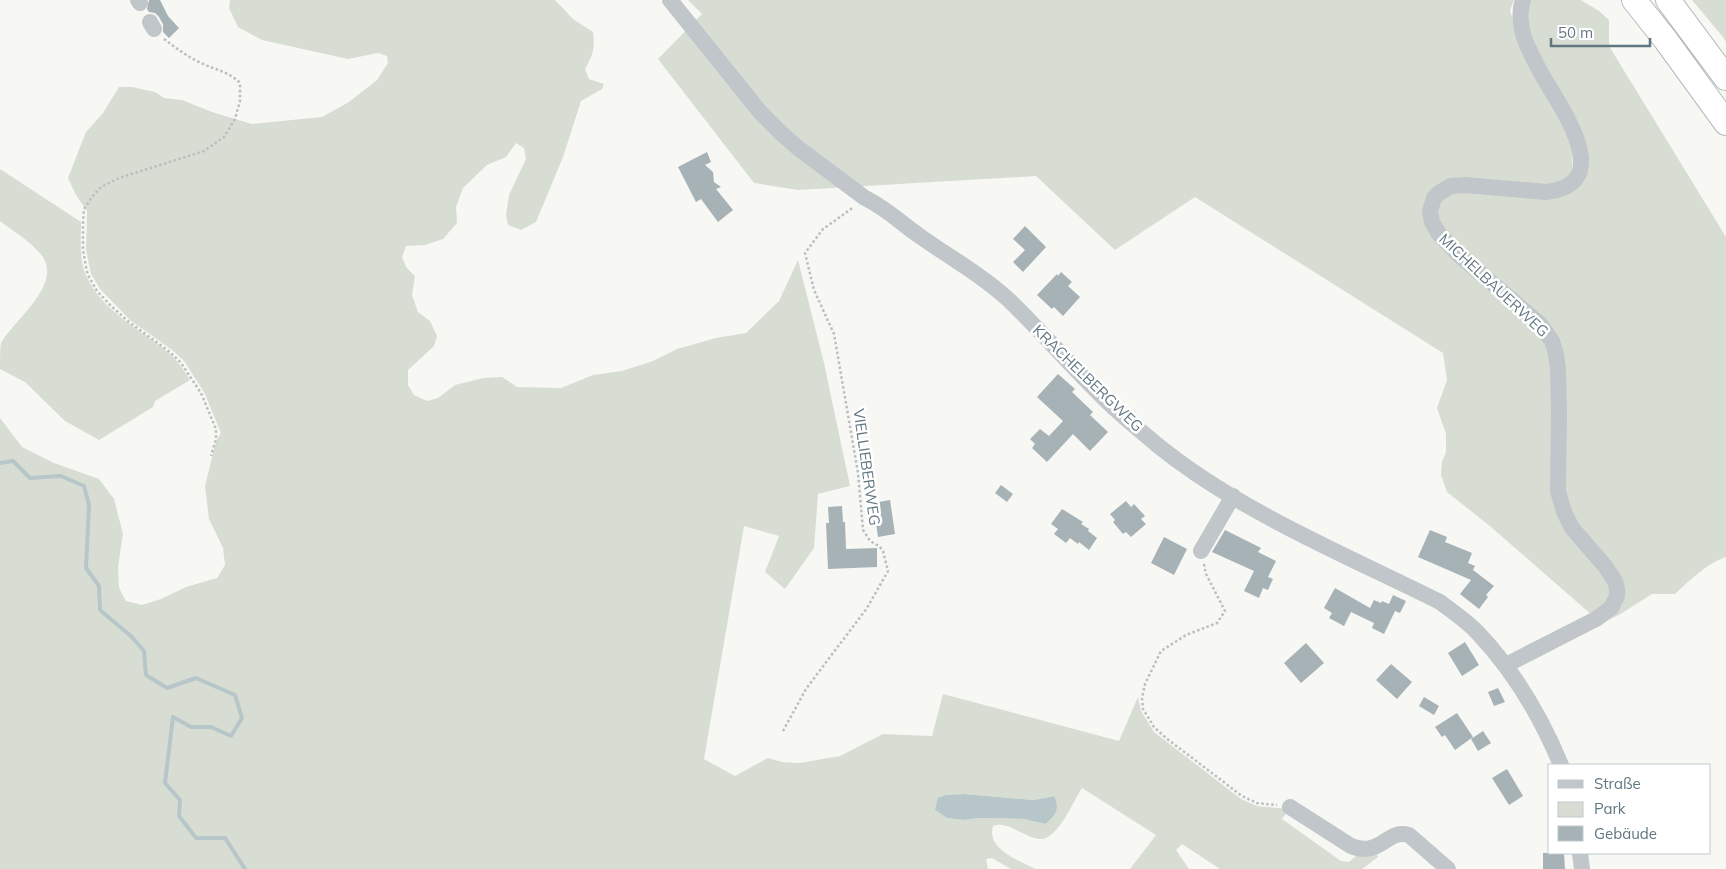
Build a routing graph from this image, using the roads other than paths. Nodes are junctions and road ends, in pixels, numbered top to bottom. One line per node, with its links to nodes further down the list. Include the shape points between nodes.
1 (670, 0): 7 (street, KRACHELBERGWEG, via 760,112 798,148 984,280 1009,300 1118,411 1158,445)
2 (1523, 0): 9 (street, MICHELBAUERWEG, via 1521,24 1526,44 1574,130 1580,152 1579,172 1574,182 1558,191 1451,186 1434,198 1430,216 1434,228 1460,256 1540,324 1552,341 1558,369 1560,413 1558,491 1572,528 1615,581 1617,596 1611,608 1596,619)
3 (1634, 0): 6 (highway)
4 (1668, 0): 5 (highway)
5 (1726, 78)
6 (1726, 123)
7 (1233, 496): 8 (street); 9 (street, KRACHELBERGWEG, via 1440,602 1478,632)
8 (1201, 552)
9 (1506, 665): 10 (street, KRACHELBERGWEG, via 1540,720)
10 (1561, 764)
11 (1290, 807): 13 (street, via 1360,850 1372,849 1399,835 1409,835)
12 (1580, 854): 14 (street)
13 (1448, 869)
14 (1582, 869)

